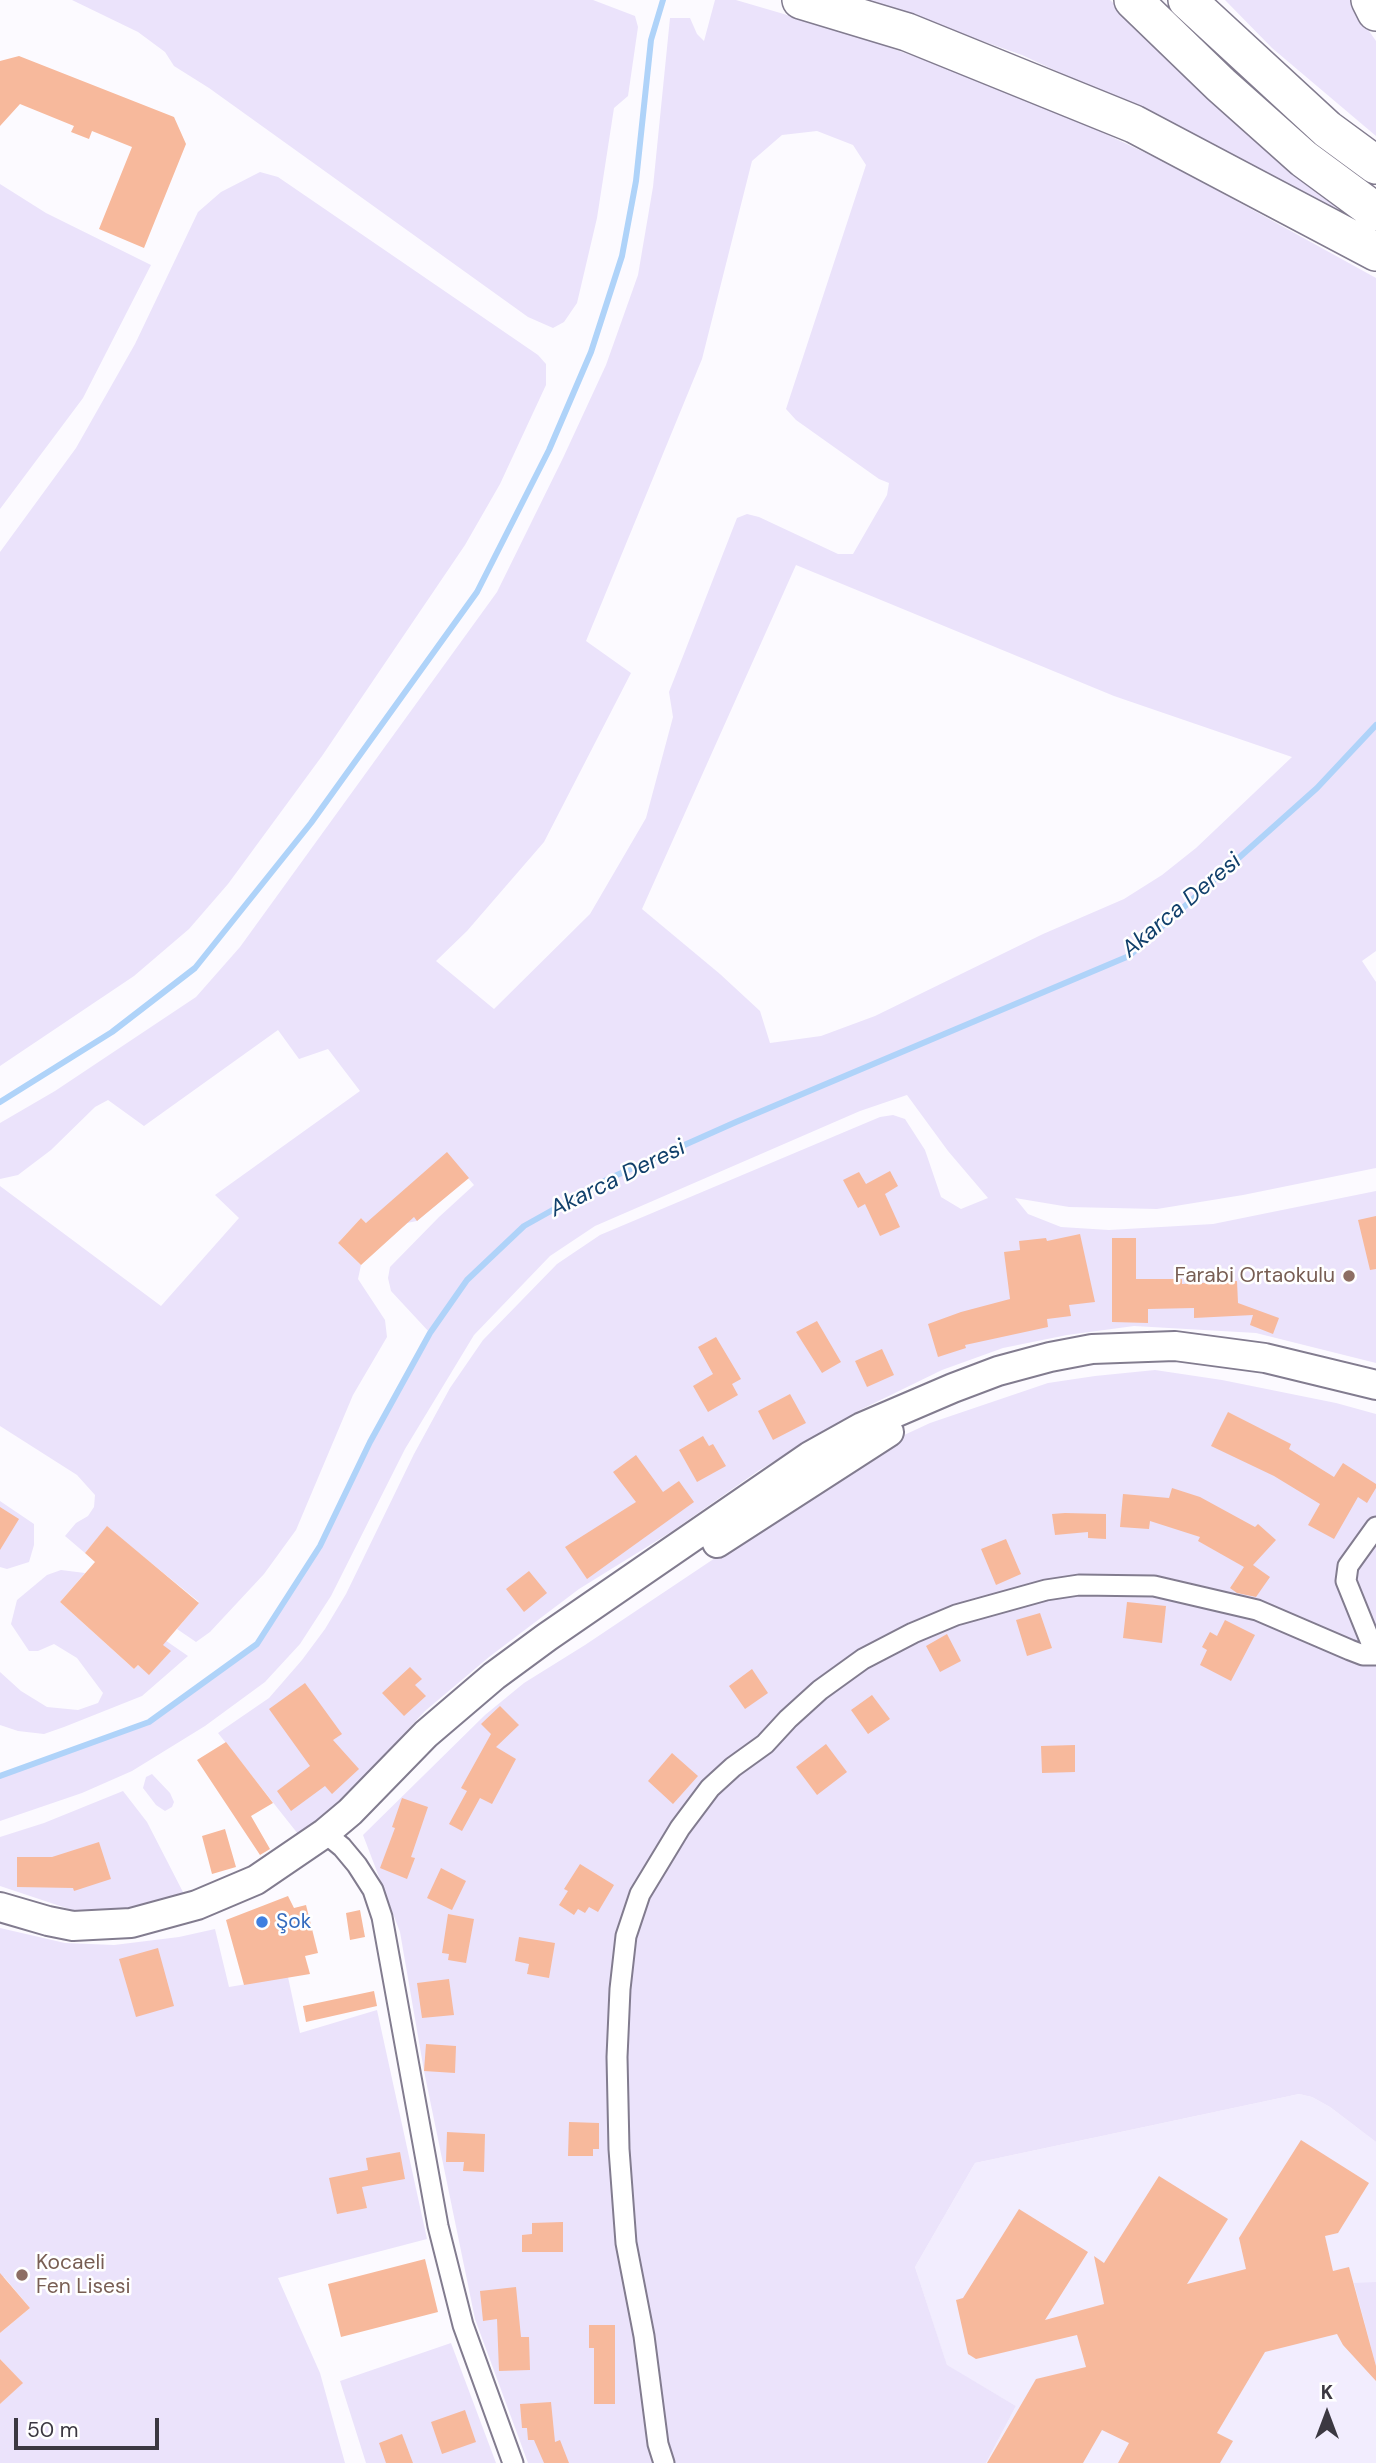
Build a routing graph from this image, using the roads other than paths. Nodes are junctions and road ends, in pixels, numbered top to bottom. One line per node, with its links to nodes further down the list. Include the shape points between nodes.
1 (801, 0): 8 (highway, via 907,32 1134,124)
2 (1133, 0): 7 (highway, via 1304,159)
3 (1187, 0): 6 (highway, via 1327,129)
4 (1371, 0): 5 (highway)
5 (1376, 11)
6 (1376, 165)
7 (1376, 212)
8 (1376, 252)
9 (1376, 1385): 13 (main road, via 1210,1349 1138,1347 1050,1357 916,1402 810,1456 494,1676 426,1734 350,1812)
10 (1376, 1397): 13 (main road, via 1287,1376 1189,1361 1126,1361 1058,1370 981,1393 903,1424 555,1648)
11 (1376, 1527): 12 (street, via 1348,1566 1346,1581)
12 (1376, 1655): 17 (street, via 1363,1655 1257,1610 1154,1586 1079,1585 1046,1590 956,1615 863,1659 710,1788 640,1894 626,1936 620,1989 619,2149 626,2243)
13 (332, 1839): 14 (main road, via 197,1905 131,1923 73,1926); 15 (main road, via 260,1894 173,1933 89,1940); 16 (street, via 357,1865 373,1890 382,1917 441,2239 463,2325)
14 (0, 1907)
15 (0, 1921)
16 (513, 2463)
17 (664, 2463)

